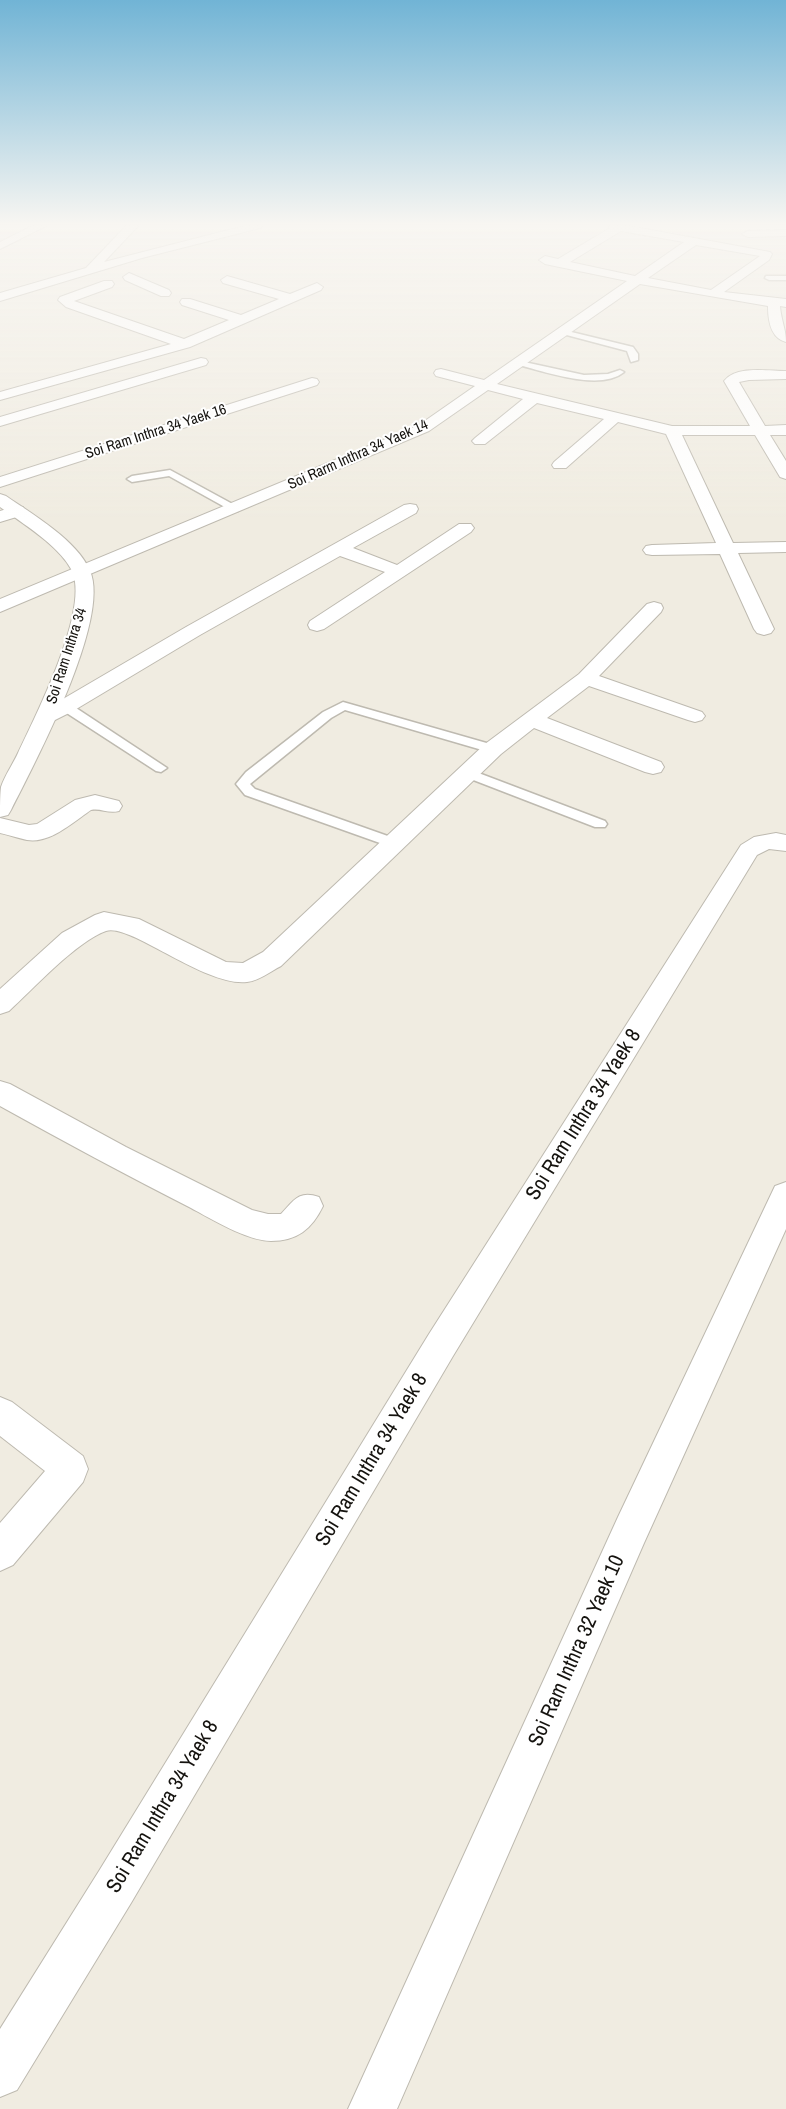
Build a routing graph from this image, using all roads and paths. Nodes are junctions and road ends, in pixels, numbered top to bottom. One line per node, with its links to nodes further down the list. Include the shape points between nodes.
1 (129, 324): 7 (street)
2 (232, 324): 7 (street)
3 (572, 324): 5 (street, Soi Rarm Inthra 34 Yaek 14)
4 (775, 324): 6 (street)
5 (562, 331): 8 (lane, via 630,349); 10 (street, Soi Rarm Inthra 34 Yaek 14)
6 (786, 338)
7 (185, 344): 16 (street)
8 (634, 360)
9 (201, 362): 19 (street)
10 (518, 362): 11 (lane, via 589,378); 15 (street, Soi Rarm Inthra 34 Yaek 14)
11 (620, 372)
12 (441, 373): 15 (street)
13 (786, 376): 22 (street, via 744,376 734,377 731,381)
14 (312, 382): 27 (street, Soi Ram Inthra 34 Yaek 16)
15 (485, 385): 17 (street); 29 (street, Soi Rarm Inthra 34 Yaek 14, via 424,428)
16 (0, 396)
17 (534, 398): 18 (street); 23 (street)
18 (616, 417): 21 (street); 24 (street)
19 (0, 422)
20 (786, 430): 22 (street)
21 (672, 431): 22 (street); 34 (street)
22 (759, 431): 25 (street)
23 (480, 441)
24 (560, 465)
25 (786, 474)
26 (132, 479): 29 (lane, via 170,474)
27 (0, 482)
28 (0, 499): 31 (street)
29 (235, 509): 38 (street, Soi Rarm Inthra 34 Yaek 14)
30 (410, 509): 35 (street)
31 (9, 514): 38 (street, via 69,556)
32 (466, 528): 37 (street)
33 (786, 547): 34 (street)
34 (726, 548): 36 (street); 42 (street)
35 (338, 549): 37 (street); 44 (street)
36 (652, 550)
37 (398, 571): 41 (street)
38 (82, 572): 39 (street, Soi Rarm Inthra 34 Yaek 14); 46 (street, Soi Ram Inthra 34, via 85,608)
39 (0, 606)
40 (654, 608): 43 (street)
41 (317, 625)
42 (764, 629)
43 (586, 678): 45 (street); 47 (street)
44 (66, 707): 46 (street); 50 (lane)
45 (695, 716)
46 (46, 717): 53 (street, Soi Ram Inthra 34)
47 (533, 720): 48 (street); 49 (street)
48 (493, 749): 51 (street); 56 (lane, via 343,706 327,715 243,784 250,792)
49 (653, 767)
50 (161, 768)
51 (468, 773): 54 (lane); 56 (street)
52 (111, 806): 55 (street, via 95,802 83,805 42,831 29,833)
53 (0, 810)
54 (600, 824)
55 (0, 825)
56 (394, 843): 58 (street, via 272,958 247,973 222,972 130,925 104,921 71,939)
57 (786, 843): 64 (street, Soi Ram Inthra 34 Yaek 8, via 762,841 749,850 441,1345)
58 (0, 1004)
59 (0, 1092): 61 (street, via 116,1156 245,1221 268,1228 288,1227)
60 (786, 1196): 65 (street, Soi Ram Inthra 32 Yaek 10)
61 (308, 1206)
62 (0, 1414): 63 (street, via 70,1469)
63 (0, 1552)
64 (0, 2073)
65 (372, 2109)

